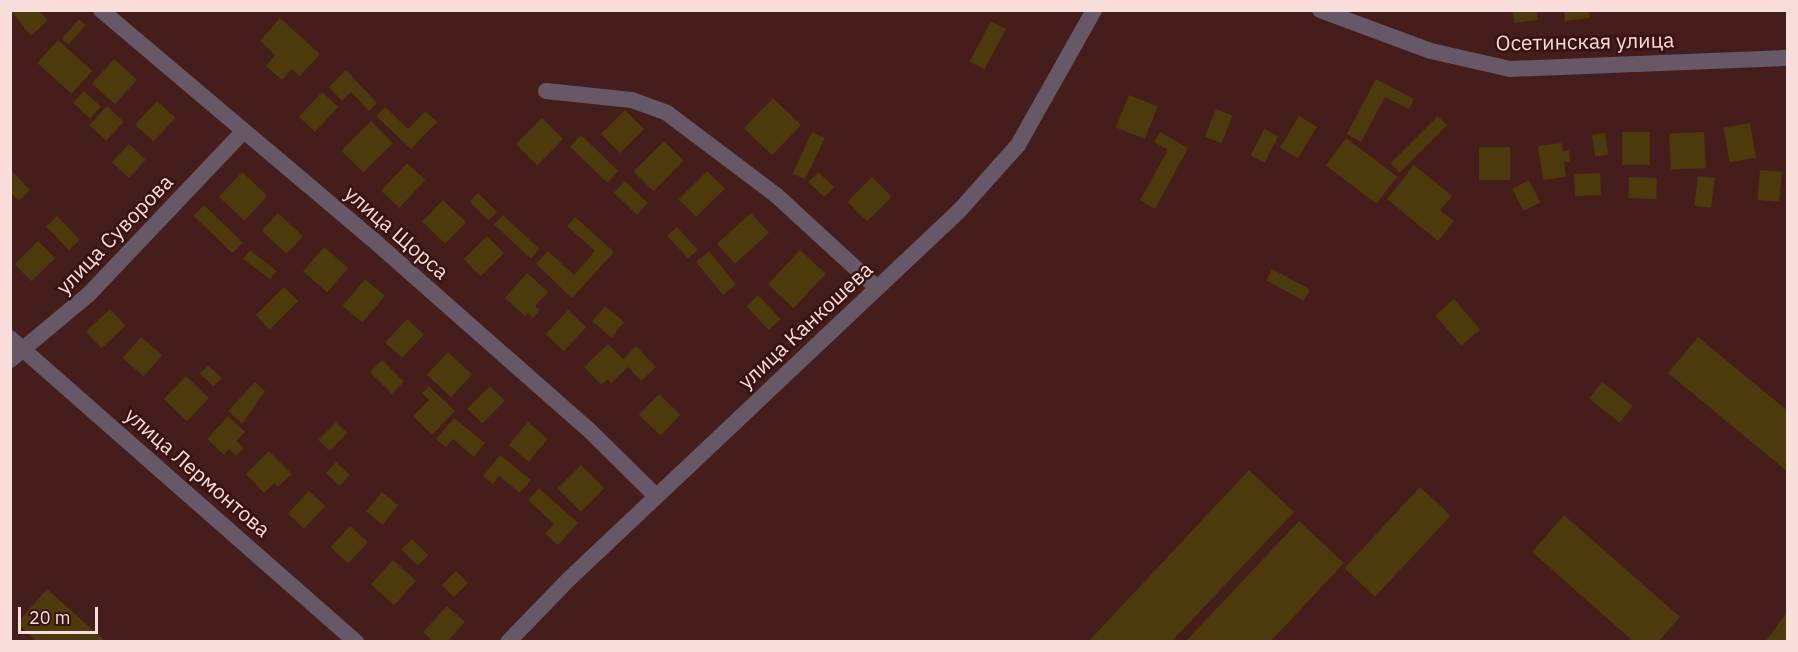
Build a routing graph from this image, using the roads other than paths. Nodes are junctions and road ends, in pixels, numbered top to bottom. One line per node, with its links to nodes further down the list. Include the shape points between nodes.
1 (101, 10): 6 (street, улица Щорса)
2 (1094, 10): 7 (street, улица Канкошева, via 1018,145 958,211)
3 (1320, 10): 4 (street, Осетинская улица, via 1431,51 1510,69)
4 (1788, 58)
5 (546, 91): 7 (street, via 632,100 667,113 776,195)
6 (243, 132): 9 (street, улица Суворова, via 90,293); 10 (street, улица Щорса, via 501,352)
7 (877, 288): 10 (street, улица Канкошева)
8 (10, 338): 9 (street, улица Лермонтова)
9 (17, 355): 11 (street, улица Лермонтова)
10 (657, 496): 12 (street, улица Канкошева)
11 (356, 642)
12 (508, 642)

